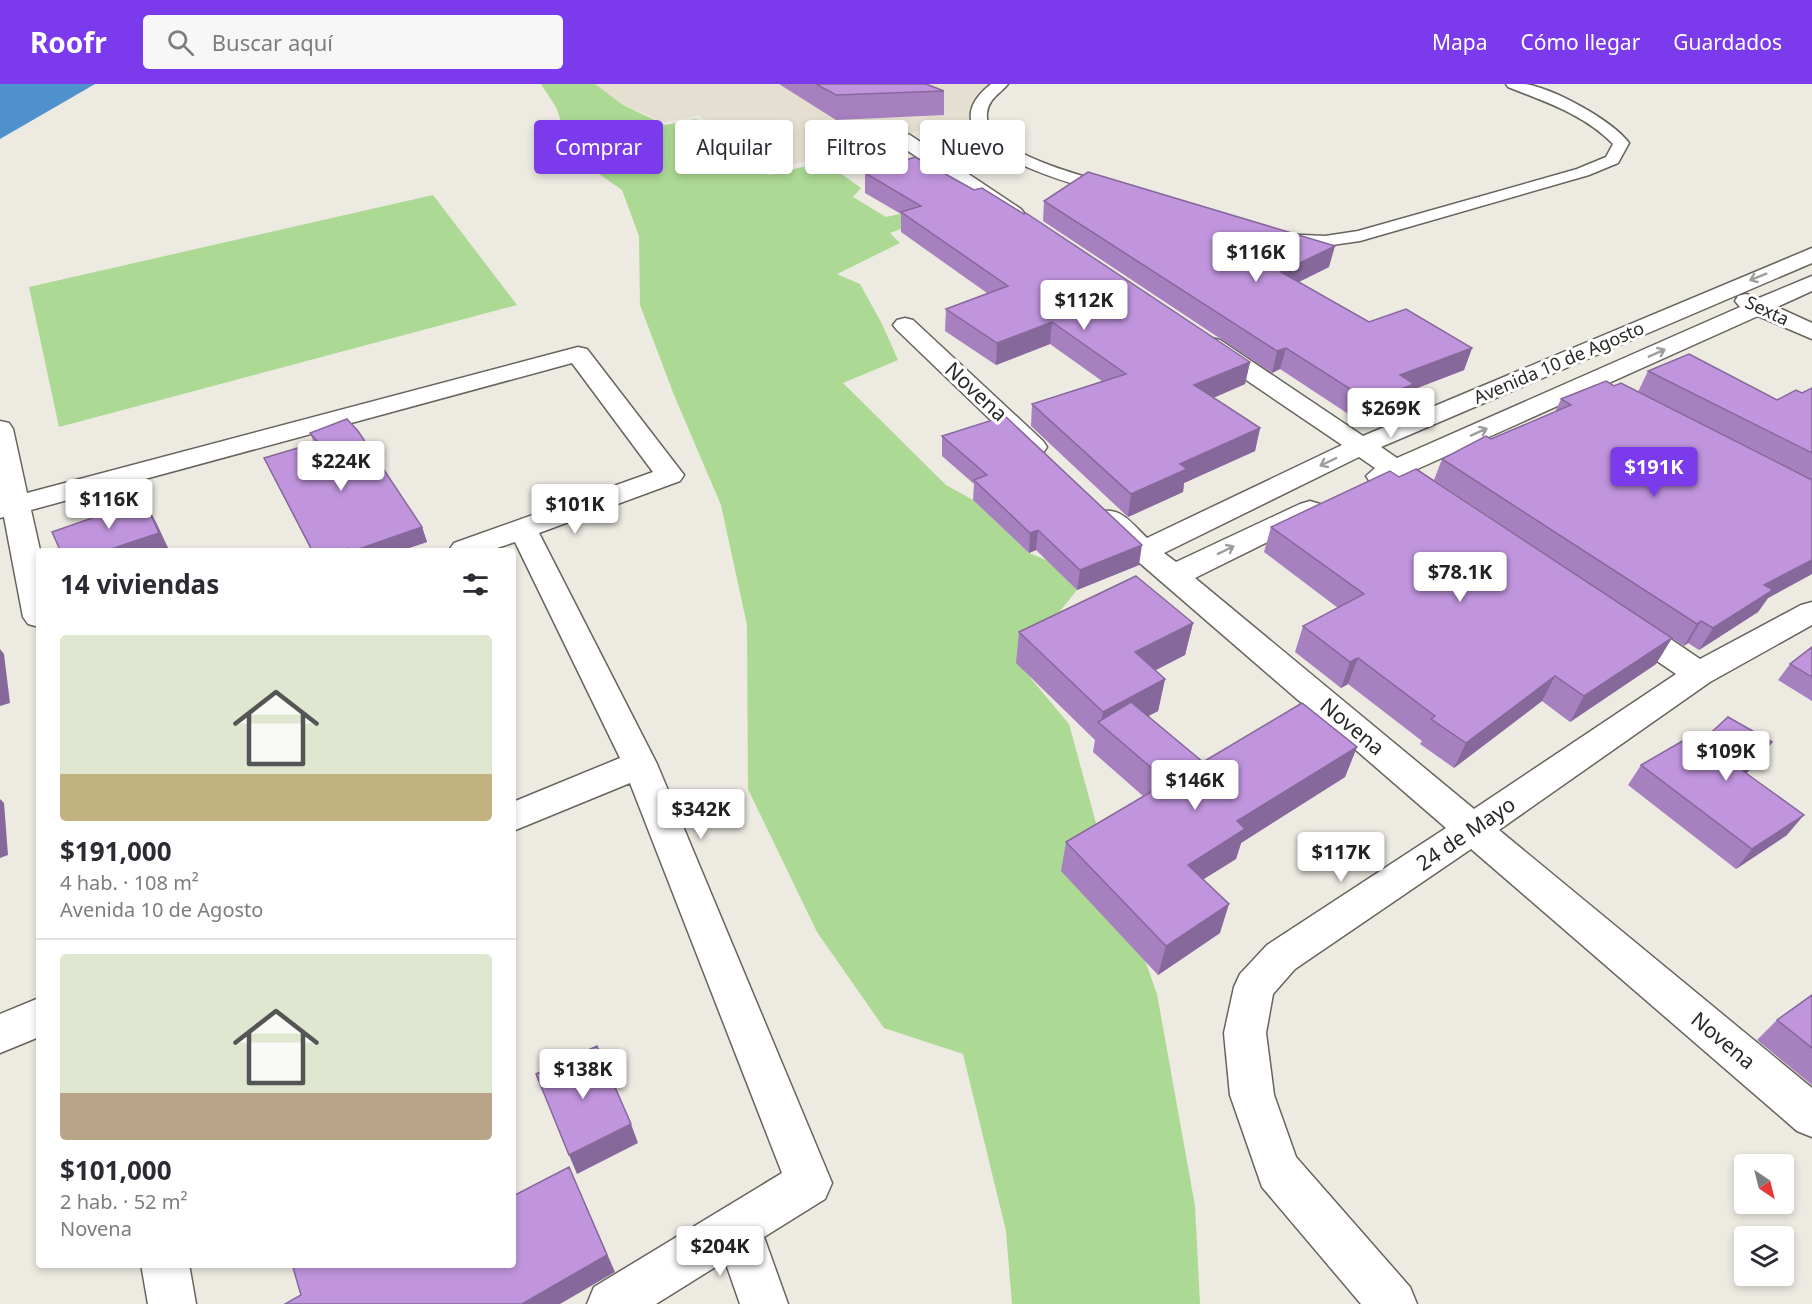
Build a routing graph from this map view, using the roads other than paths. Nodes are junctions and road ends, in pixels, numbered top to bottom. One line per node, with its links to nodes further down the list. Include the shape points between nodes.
1 (1001, 84): 4 (lane, via 979,109 979,125 989,140 1053,172)
2 (1512, 84): 6 (lane, via 1609,129 1621,143 1612,160 1360,236 1325,241)
3 (908, 142): 5 (street)
4 (1125, 194)
5 (1033, 226)
6 (1268, 237)
7 (1812, 255): 9 (street, Avenida 10 de Agosto, one-way to 9)
8 (1812, 283): 10 (street, Avenida 10 de Agosto)
9 (1722, 291): 10 (street, Sexta); 14 (street, Avenida 10 de Agosto)
10 (1760, 307): 12 (street, Sexta); 15 (street, Avenida 10 de Agosto, one-way to 10)
11 (905, 325): 20 (street, Novena)
12 (1812, 332)
13 (1192, 333): 18 (street)
14 (1558, 364): 15 (street); 18 (street, Avenida 10 de Agosto)
15 (1594, 382): 16 (street); 19 (street, Avenida 10 de Agosto, one-way to 15)
16 (1625, 398)
17 (0, 429): 22 (street)
18 (1362, 446): 19 (street); 26 (street, Avenida 10 de Agosto, one-way to 26)
19 (1395, 469): 23 (street); 27 (street, Avenida 10 de Agosto, one-way to 19)
20 (1060, 471)
21 (1085, 495): 26 (street, Novena)
22 (8, 507): 24 (street, via 578,354 670,476); 28 (street)
23 (1464, 515)
24 (522, 529): 25 (street); 32 (street)
25 (470, 548)
26 (1144, 551): 27 (street, Novena)
27 (1173, 576): 34 (street, Novena)
28 (36, 606)
29 (1601, 608): 31 (street)
30 (1812, 612): 31 (street, 24 de Mayo)
31 (1699, 674): 34 (street, 24 de Mayo)
32 (640, 764): 33 (street); 38 (street, via 809,1183)
33 (516, 816)
34 (1473, 830): 37 (street, Novena); 43 (street, 24 de Mayo, via 1281,957 1254,987 1245,1033 1252,1095 1278,1171)
35 (36, 1018): 36 (street)
36 (0, 1034)
37 (1812, 1116)
38 (737, 1227): 41 (street); 42 (street)
39 (166, 1268): 40 (street)
40 (172, 1304)
41 (611, 1304)
42 (764, 1304)
43 (1393, 1304)

